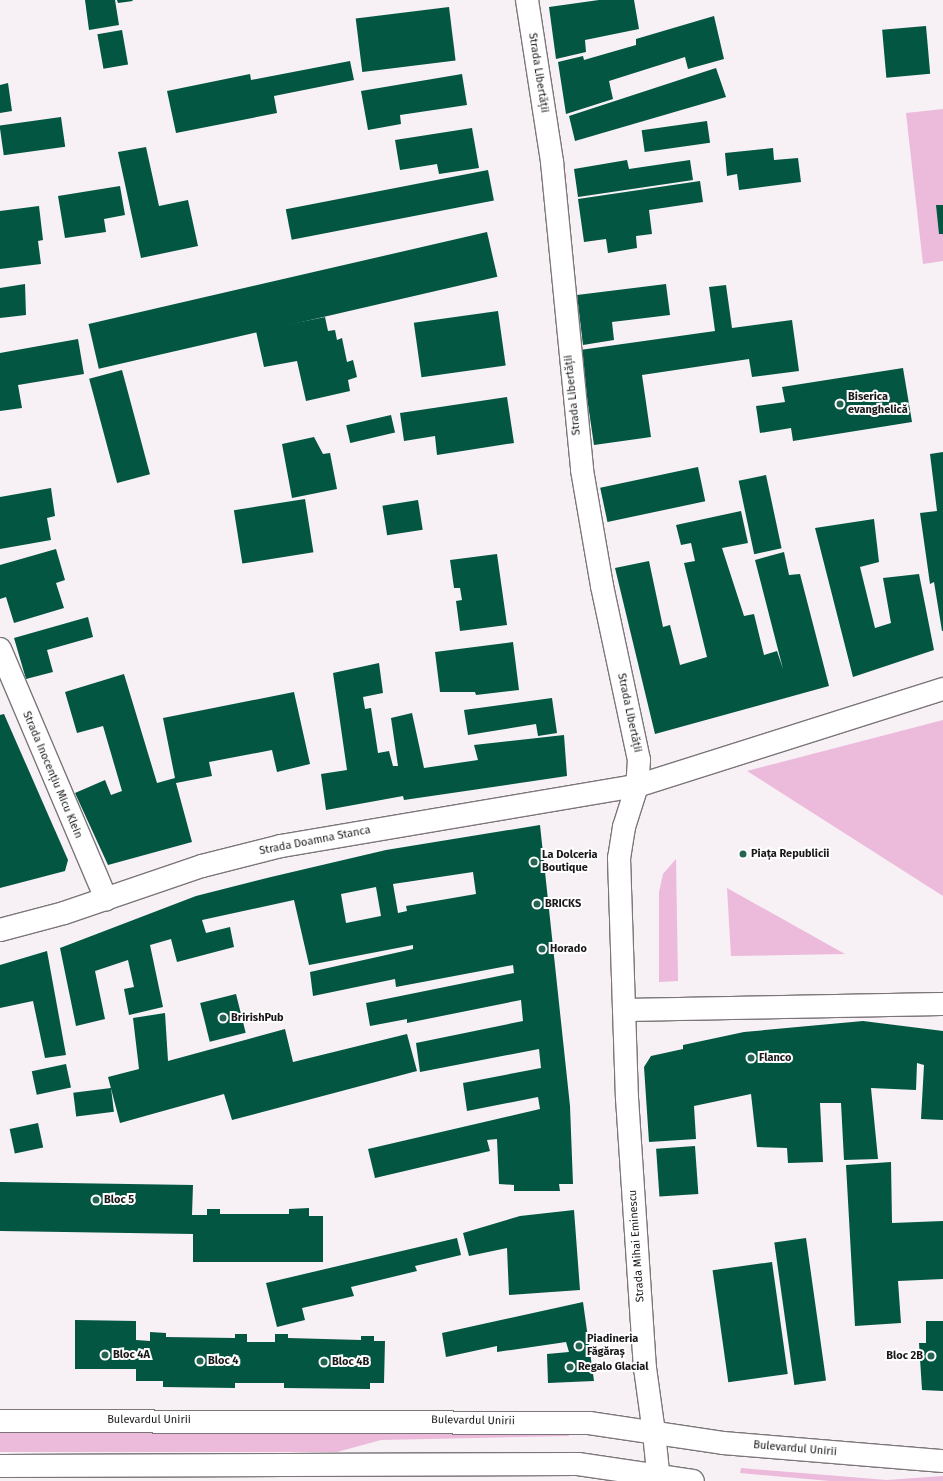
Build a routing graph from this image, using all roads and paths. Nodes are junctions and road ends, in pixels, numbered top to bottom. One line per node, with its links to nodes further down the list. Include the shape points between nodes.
1 (527, 0): 4 (street, Strada Libertății, via 552,162 582,470 602,586 637,750)
2 (0, 649): 5 (street, Strada Inocențiu Micu Klein)
3 (943, 689): 4 (street)
4 (637, 786): 5 (street, Strada Doamna Stanca, via 281,846 202,866); 8 (street, via 624,828 619,858)
5 (106, 899): 6 (street, Strada Doamna Stanca)
6 (0, 930)
7 (943, 1004): 8 (street)
8 (624, 1010): 10 (street, Strada Mihai Eminescu, via 644,1349)
9 (0, 1421): 10 (street, Bulevardul Unirii, via 589,1422)
10 (654, 1433): 11 (street, Bulevardul Unirii, via 723,1443); 13 (street, Strada Mihai Eminescu)
11 (943, 1461)
12 (0, 1466): 13 (street, via 578,1464)
13 (658, 1478): 14 (street)
14 (693, 1481)

